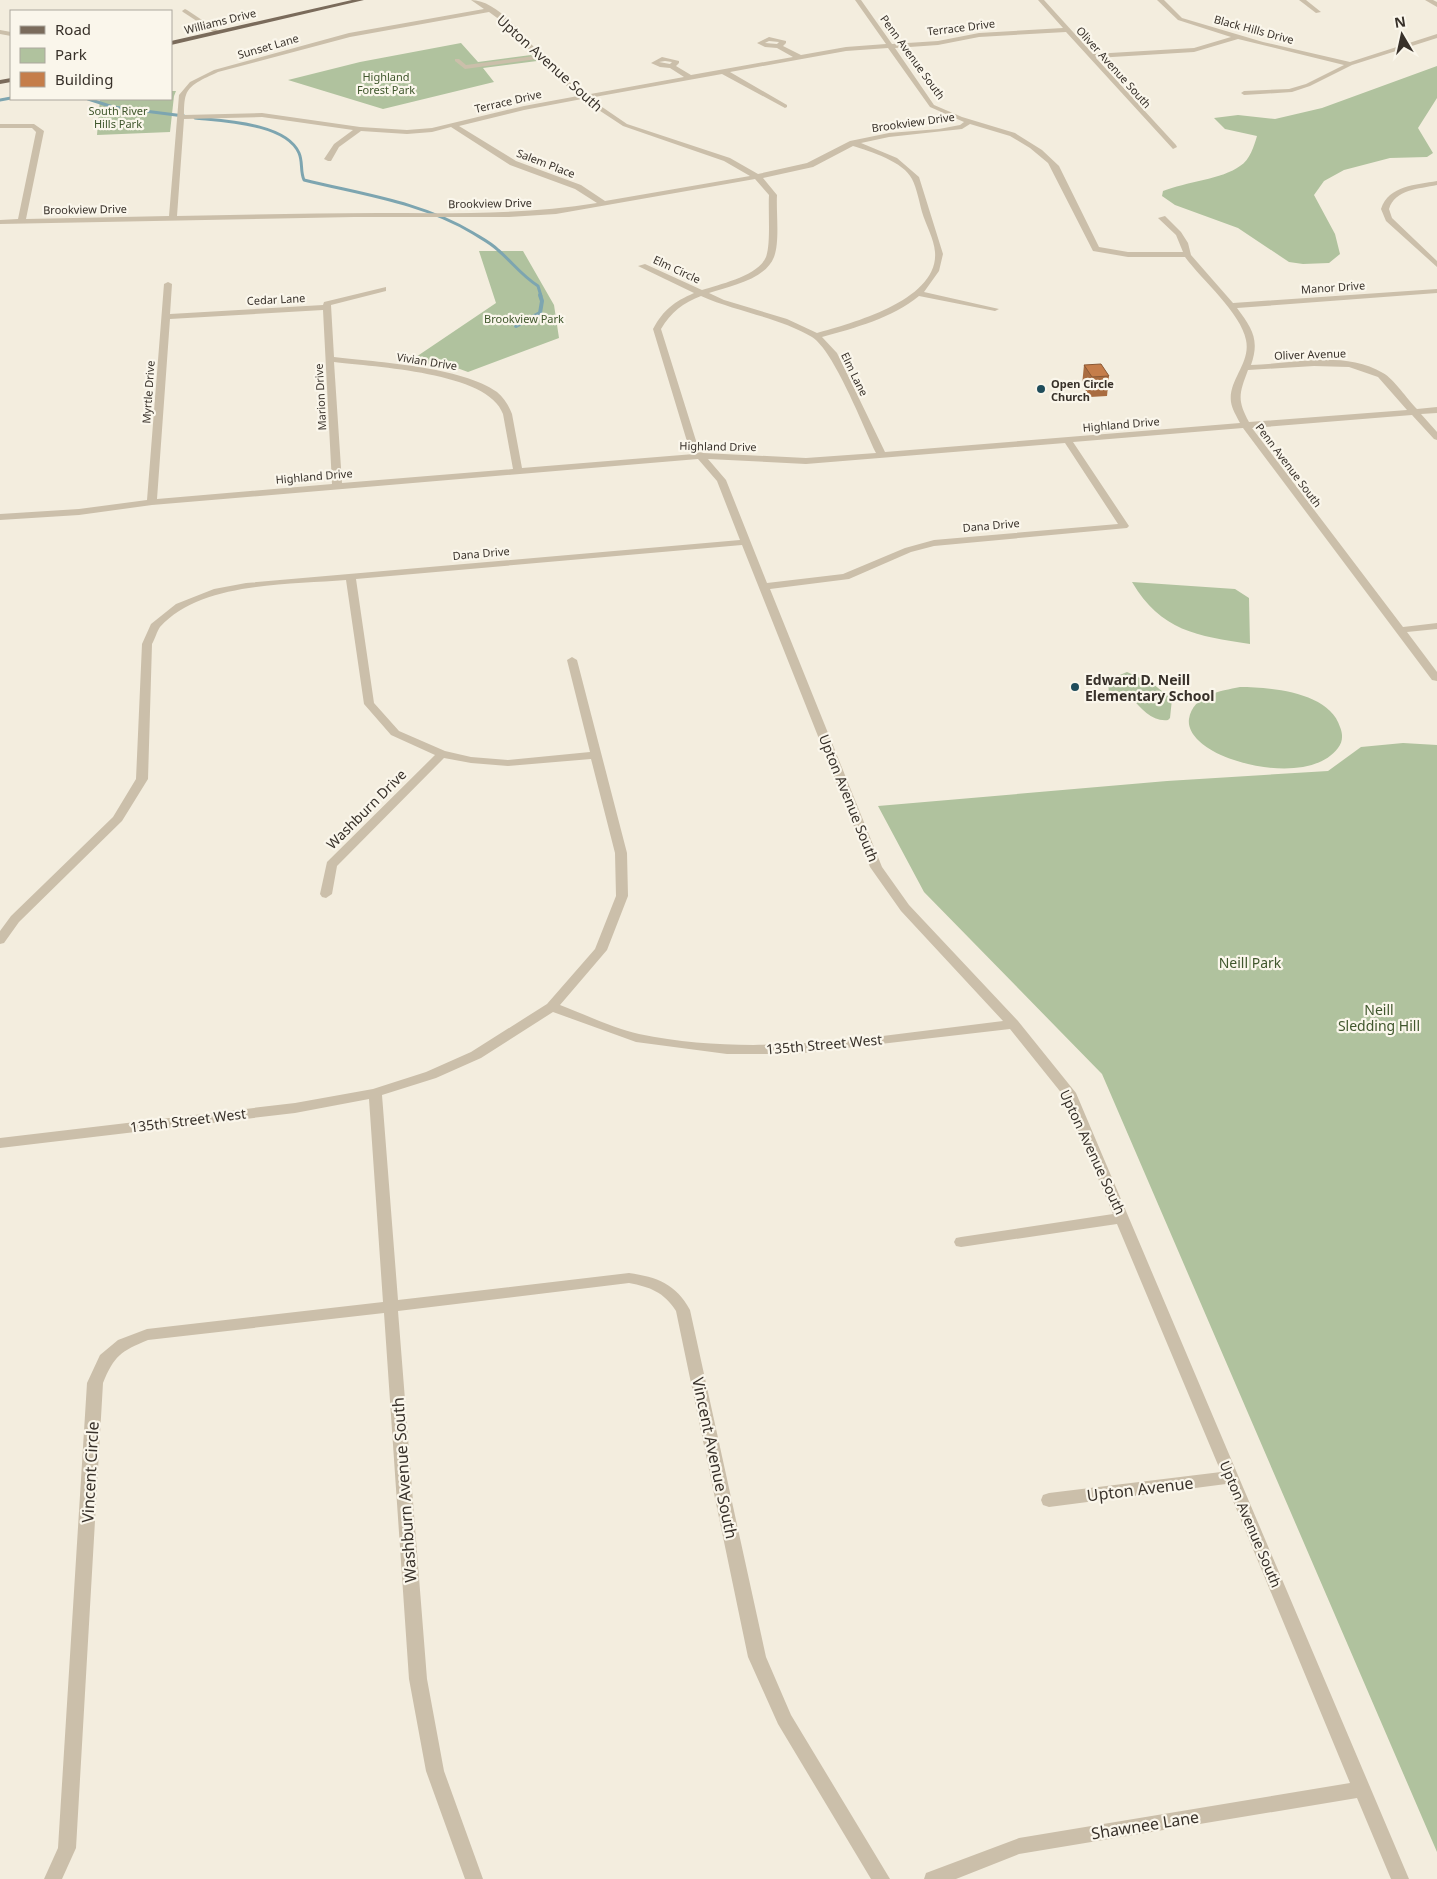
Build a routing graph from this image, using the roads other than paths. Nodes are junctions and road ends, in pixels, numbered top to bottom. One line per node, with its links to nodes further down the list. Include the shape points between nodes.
1 (361, 0): 13 (main road, Williams Drive)
2 (474, 0): 9 (street, Upton Avenue South)
3 (858, 0): 18 (street, Penn Avenue South)
4 (1041, 0): 12 (street, Oliver Avenue South)
5 (1160, 0): 15 (street, Black Hills Drive, via 1180,19)
6 (1302, 0): 11 (street)
7 (1428, 0): 8 (street)
8 (1437, 5)
9 (490, 10): 20 (street, Upton Avenue South, via 509,23); 30 (street, Sunset Lane, via 349,35 216,71 185,88)
10 (184, 12): 13 (street)
11 (1318, 12)
12 (1067, 30): 18 (street, Terrace Drive, via 979,34 938,43); 19 (street, Oliver Avenue South)
13 (217, 32): 16 (main road, Williams Drive)
14 (1437, 36): 23 (street)
15 (1238, 37): 19 (street, via 1194,50); 23 (street, Black Hills Drive)
16 (172, 43)
17 (778, 46): 21 (street)
18 (890, 46): 21 (street, Terrace Drive, via 846,49); 31 (street, Penn Avenue South, via 932,106 946,115)
19 (1091, 56): 36 (street, Oliver Avenue South)
20 (539, 57): 22 (street, via 466,67); 28 (street, Upton Avenue South)
21 (799, 58): 25 (street, Terrace Drive)
22 (457, 60)
23 (1350, 64): 27 (street, via 1290,91)
24 (671, 66): 26 (street)
25 (724, 72): 26 (street, Terrace Drive); 29 (street)
26 (691, 78): 28 (street, Terrace Drive)
27 (1244, 93)
28 (586, 97): 33 (street, Terrace Drive, via 524,108); 38 (street, Upton Avenue South, via 624,125 725,158)
29 (785, 106)
30 (180, 117): 34 (street, Terrace Drive, via 262,114); 41 (street, Sunset Lane)
31 (968, 122): 35 (street, Brookview Drive, via 962,127 889,135); 45 (street, Penn Avenue South, via 1008,132 1048,157 1096,249 1117,255)
32 (0, 126): 43 (street, via 34,126 40,131)
33 (454, 126): 34 (street, Terrace Drive, via 407,132); 40 (street, Salem Place, via 513,163 578,187)
34 (360, 129): 37 (street, via 338,143)
35 (853, 143): 38 (street, Brookview Drive, via 810,165); 51 (street, via 895,160 914,178 940,254 935,273)
36 (1173, 147)
37 (328, 159)
38 (757, 177): 40 (street, Brookview Drive); 52 (street, Upton Avenue South, via 773,195 770,257 752,274)
39 (1437, 183): 46 (street, via 1404,189 1388,200 1385,209 1389,219)
40 (604, 204): 41 (street, Brookview Drive, via 509,216)
41 (173, 218): 43 (street, Brookview Drive)
42 (1162, 218): 45 (street, via 1178,230)
43 (22, 221): 44 (street, Brookview Drive)
44 (0, 222)
45 (1187, 255): 53 (street, Penn Avenue South)
46 (1437, 265)
47 (642, 266): 52 (street, Elm Circle)
48 (168, 284): 56 (street, Myrtle Drive)
49 (383, 289): 54 (street, Cedar Lane, via 327,304)
50 (1437, 290): 53 (street, Manor Drive)
51 (918, 293): 55 (street); 57 (street, via 875,318)
52 (702, 294): 57 (street, Elm Lane, via 784,321); 66 (street, Upton Avenue South, via 668,310 657,329 694,448)
53 (1230, 306): 59 (street, Penn Avenue South, via 1246,326 1251,341 1250,355)
54 (327, 307): 56 (street, Cedar Lane); 58 (street, Marion Drive)
55 (995, 310)
56 (165, 317): 69 (street, Myrtle Drive)
57 (816, 336): 65 (street, Elm Lane, via 833,353)
58 (330, 359): 67 (street, Vivian Drive, via 449,375 487,388 499,397 505,407); 68 (street, Marion Drive)
59 (1244, 368): 61 (street, Oliver Avenue, via 1332,363 1355,365 1381,375); 62 (street, Penn Avenue South, via 1235,401)
60 (1437, 410): 61 (street, Highland Drive)
61 (1415, 412): 62 (street, Highland Drive); 63 (street, Oliver Avenue)
62 (1246, 426): 64 (street, Highland Drive); 75 (street, Penn Avenue South)
63 (1437, 437)
64 (1068, 441): 65 (street, Highland Drive); 73 (street, Dana Drive, via 1124,526 934,543 908,550 845,577)
65 (882, 455): 66 (street, Highland Drive, via 806,461)
66 (701, 456): 67 (street, Highland Drive); 71 (street, Upton Avenue South, via 721,480)
67 (518, 471): 68 (street, Highland Drive)
68 (337, 486): 69 (street, Highland Drive)
69 (152, 502): 70 (street, Highland Drive, via 79,512)
70 (0, 517)
71 (746, 542): 72 (street, Dana Drive); 73 (street, Upton Avenue South)
72 (351, 577): 78 (street, via 369,704 396,733); 81 (street, Dana Drive, via 218,591 180,606 155,626 147,644 142,779 118,819 15,919)
73 (764, 587): 83 (street, Upton Avenue South, via 876,867 905,908)
74 (1437, 626): 75 (street)
75 (1400, 630): 77 (street, Penn Avenue South)
76 (572, 660): 79 (street, 135th Street West)
77 (1436, 678)
78 (442, 754): 79 (street, via 508,763); 80 (street, Washburn Drive, via 331,865)
79 (596, 755): 82 (street, 135th Street West, via 622,853 622,896 601,950)
80 (326, 894)
81 (0, 940)
82 (552, 1007): 83 (street, 135th Street West, via 636,1038 728,1050 794,1050); 84 (street, 135th Street West, via 476,1056)
83 (1013, 1024): 86 (street, Upton Avenue South, via 1069,1093)
84 (375, 1093): 85 (street, 135th Street West, via 295,1108); 88 (street, Washburn Avenue South)
85 (0, 1142)
86 (1123, 1218): 87 (street); 89 (street, Upton Avenue South)
87 (961, 1242)
88 (391, 1306): 92 (street, Vincent Circle, via 147,1335 123,1344 105,1359 95,1382 67,1848); 93 (street, Washburn Avenue South, via 418,1679 435,1771); 94 (street, Vincent Avenue South, via 629,1278 654,1282 674,1295 683,1310 757,1657 784,1719)
89 (1232, 1478): 90 (street, Upton Avenue); 91 (street, Upton Avenue South)
90 (1049, 1500)
91 (1362, 1789): 95 (street, Shawnee Lane, via 1019,1846); 96 (street, Upton Avenue South)
92 (53, 1879)
93 (474, 1879)
94 (881, 1879)
95 (933, 1879)
96 (1400, 1879)

